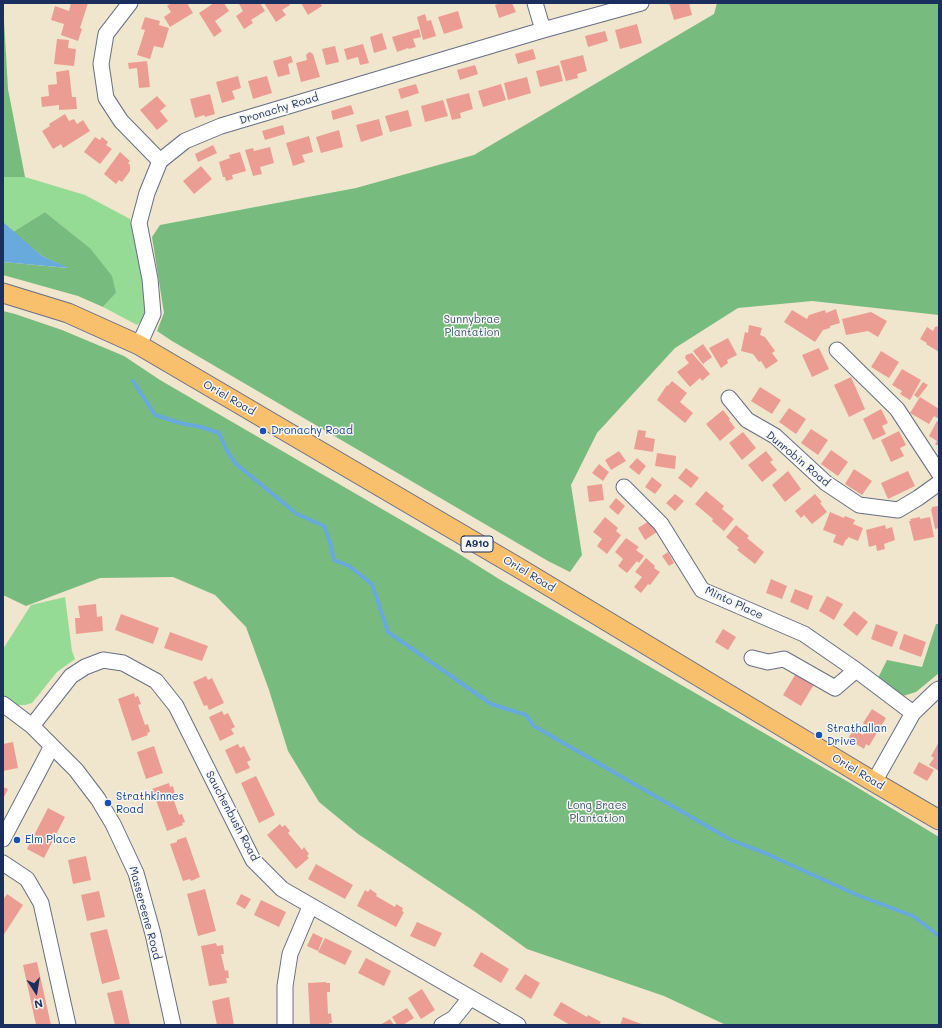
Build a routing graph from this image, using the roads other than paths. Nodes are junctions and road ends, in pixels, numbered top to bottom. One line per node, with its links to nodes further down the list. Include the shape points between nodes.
1 (130, 3): 5 (street, via 106,34 101,64 106,98 121,121)
2 (535, 3): 4 (street)
3 (641, 3): 4 (street, Dronachy Road)
4 (543, 30): 5 (street, Dronachy Road, via 221,126 185,141)
5 (160, 161): 7 (street, via 148,193 145,224 153,314)
6 (3, 293): 7 (main road, Oriel Road / A910, via 68,312)
7 (139, 346): 20 (main road, Oriel Road / A910, via 523,571)
8 (837, 350): 10 (street, via 897,409)
9 (728, 398): 11 (street, Dunrobin Road, via 746,420 775,436 826,484 859,505 898,510)
10 (939, 473)
11 (939, 482)
12 (624, 487): 14 (street, Minto Place, via 661,524 702,590 804,634)
13 (752, 658): 14 (street, via 768,662 784,659 835,688)
14 (856, 670): 17 (street, Minto Place)
15 (939, 689): 17 (street)
16 (3, 704): 18 (street, Massereene Road)
17 (913, 713): 20 (street)
18 (32, 726): 19 (street, Massereene Road); 24 (street, Sauchenbush Road, via 71,676 103,660 123,663 156,681 176,706 253,860 282,889)
19 (52, 746): 22 (street); 27 (street, Massereene Road, via 86,783 113,824 136,872)
20 (874, 782): 21 (main road, Oriel Road / A910)
21 (939, 820)
22 (3, 839)
23 (3, 863): 26 (street, via 27,879 41,903)
24 (310, 907): 25 (street, Sauchenbush Road); 28 (street, via 290,954 285,986)
25 (470, 998): 29 (street, via 454,1018); 30 (street, Sauchenbush Road)
26 (68, 1025)
27 (173, 1025)
28 (285, 1025)
29 (442, 1025)
30 (518, 1025)

